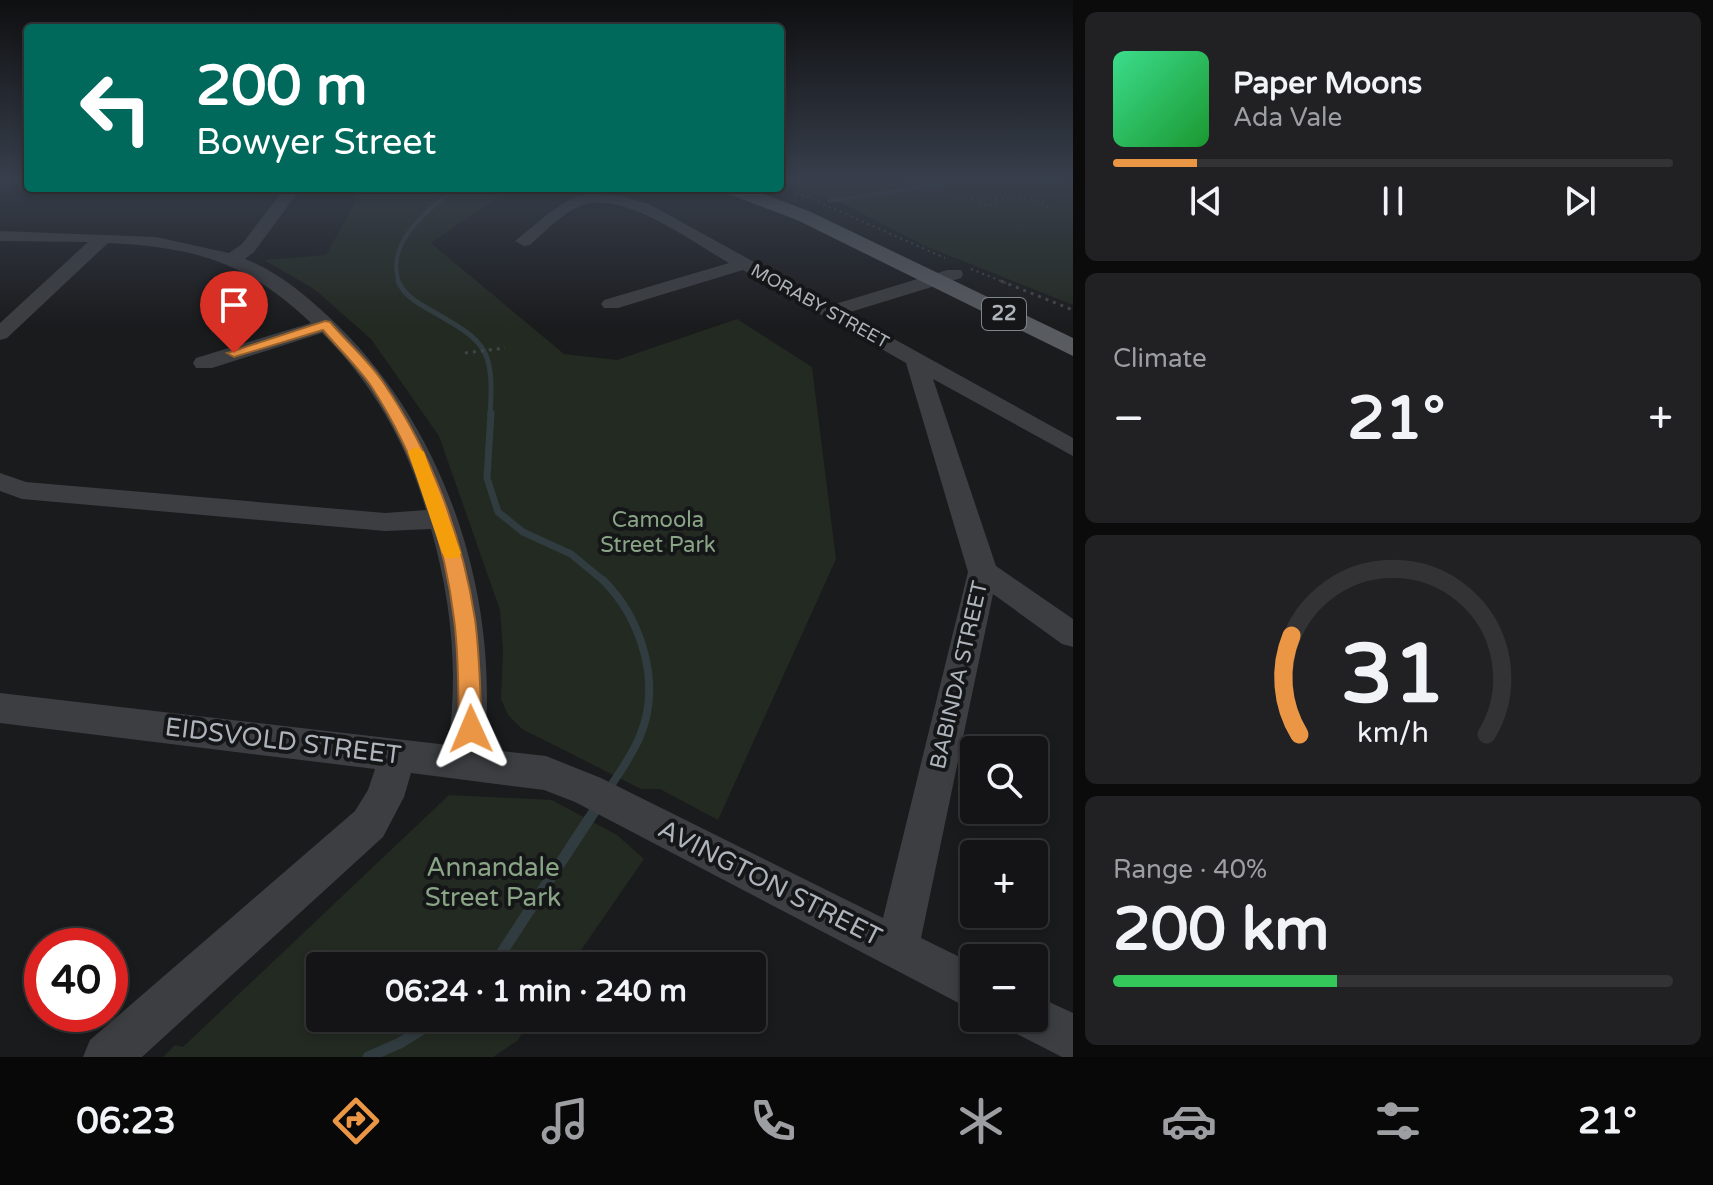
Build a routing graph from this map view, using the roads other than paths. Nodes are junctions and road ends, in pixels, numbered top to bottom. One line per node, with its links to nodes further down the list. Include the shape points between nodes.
1 (264, 227): 9 (street)
2 (541, 227): 8 (street, MORABY STREET)
3 (679, 227): 10 (street, MORABY STREET)
4 (835, 227): 11 (main road, 22)
5 (858, 227): 11 (main road, 22)
6 (0, 236): 7 (street)
7 (102, 239): 9 (street, via 163,244); 16 (street)
8 (524, 241)
9 (231, 260): 14 (street, via 286,288)
10 (745, 264): 12 (street); 13 (street, MORABY STREET)
11 (951, 270): 13 (street); 15 (main road, 22); 17 (main road, 22)
12 (611, 304)
13 (829, 312): 18 (street, MORABY STREET)
14 (325, 325): 19 (street); 22 (street, via 363,364 401,423)
15 (1073, 331)
16 (0, 334)
17 (1073, 348)
18 (916, 360): 20 (street, MORABY STREET); 23 (street, BABINDA STREET)
19 (204, 363)
20 (1073, 448)
21 (0, 481): 22 (street, via 22,490 385,522)
22 (441, 519): 27 (street, via 468,650 471,719)
23 (983, 572): 24 (street); 29 (street, BABINDA STREET)
24 (1073, 635)
25 (0, 708): 26 (street, EIDSVOLD STREET)
26 (398, 754): 27 (street, EIDSVOLD STREET); 33 (street, via 385,797 369,824)
27 (464, 762): 28 (street, EIDSVOLD STREET)
28 (565, 779): 29 (street, AVINGTON STREET)
29 (897, 948): 30 (street, AVINGTON STREET)
30 (960, 981)
31 (1048, 1026): 32 (street)
32 (1073, 1038)
33 (107, 1057)

